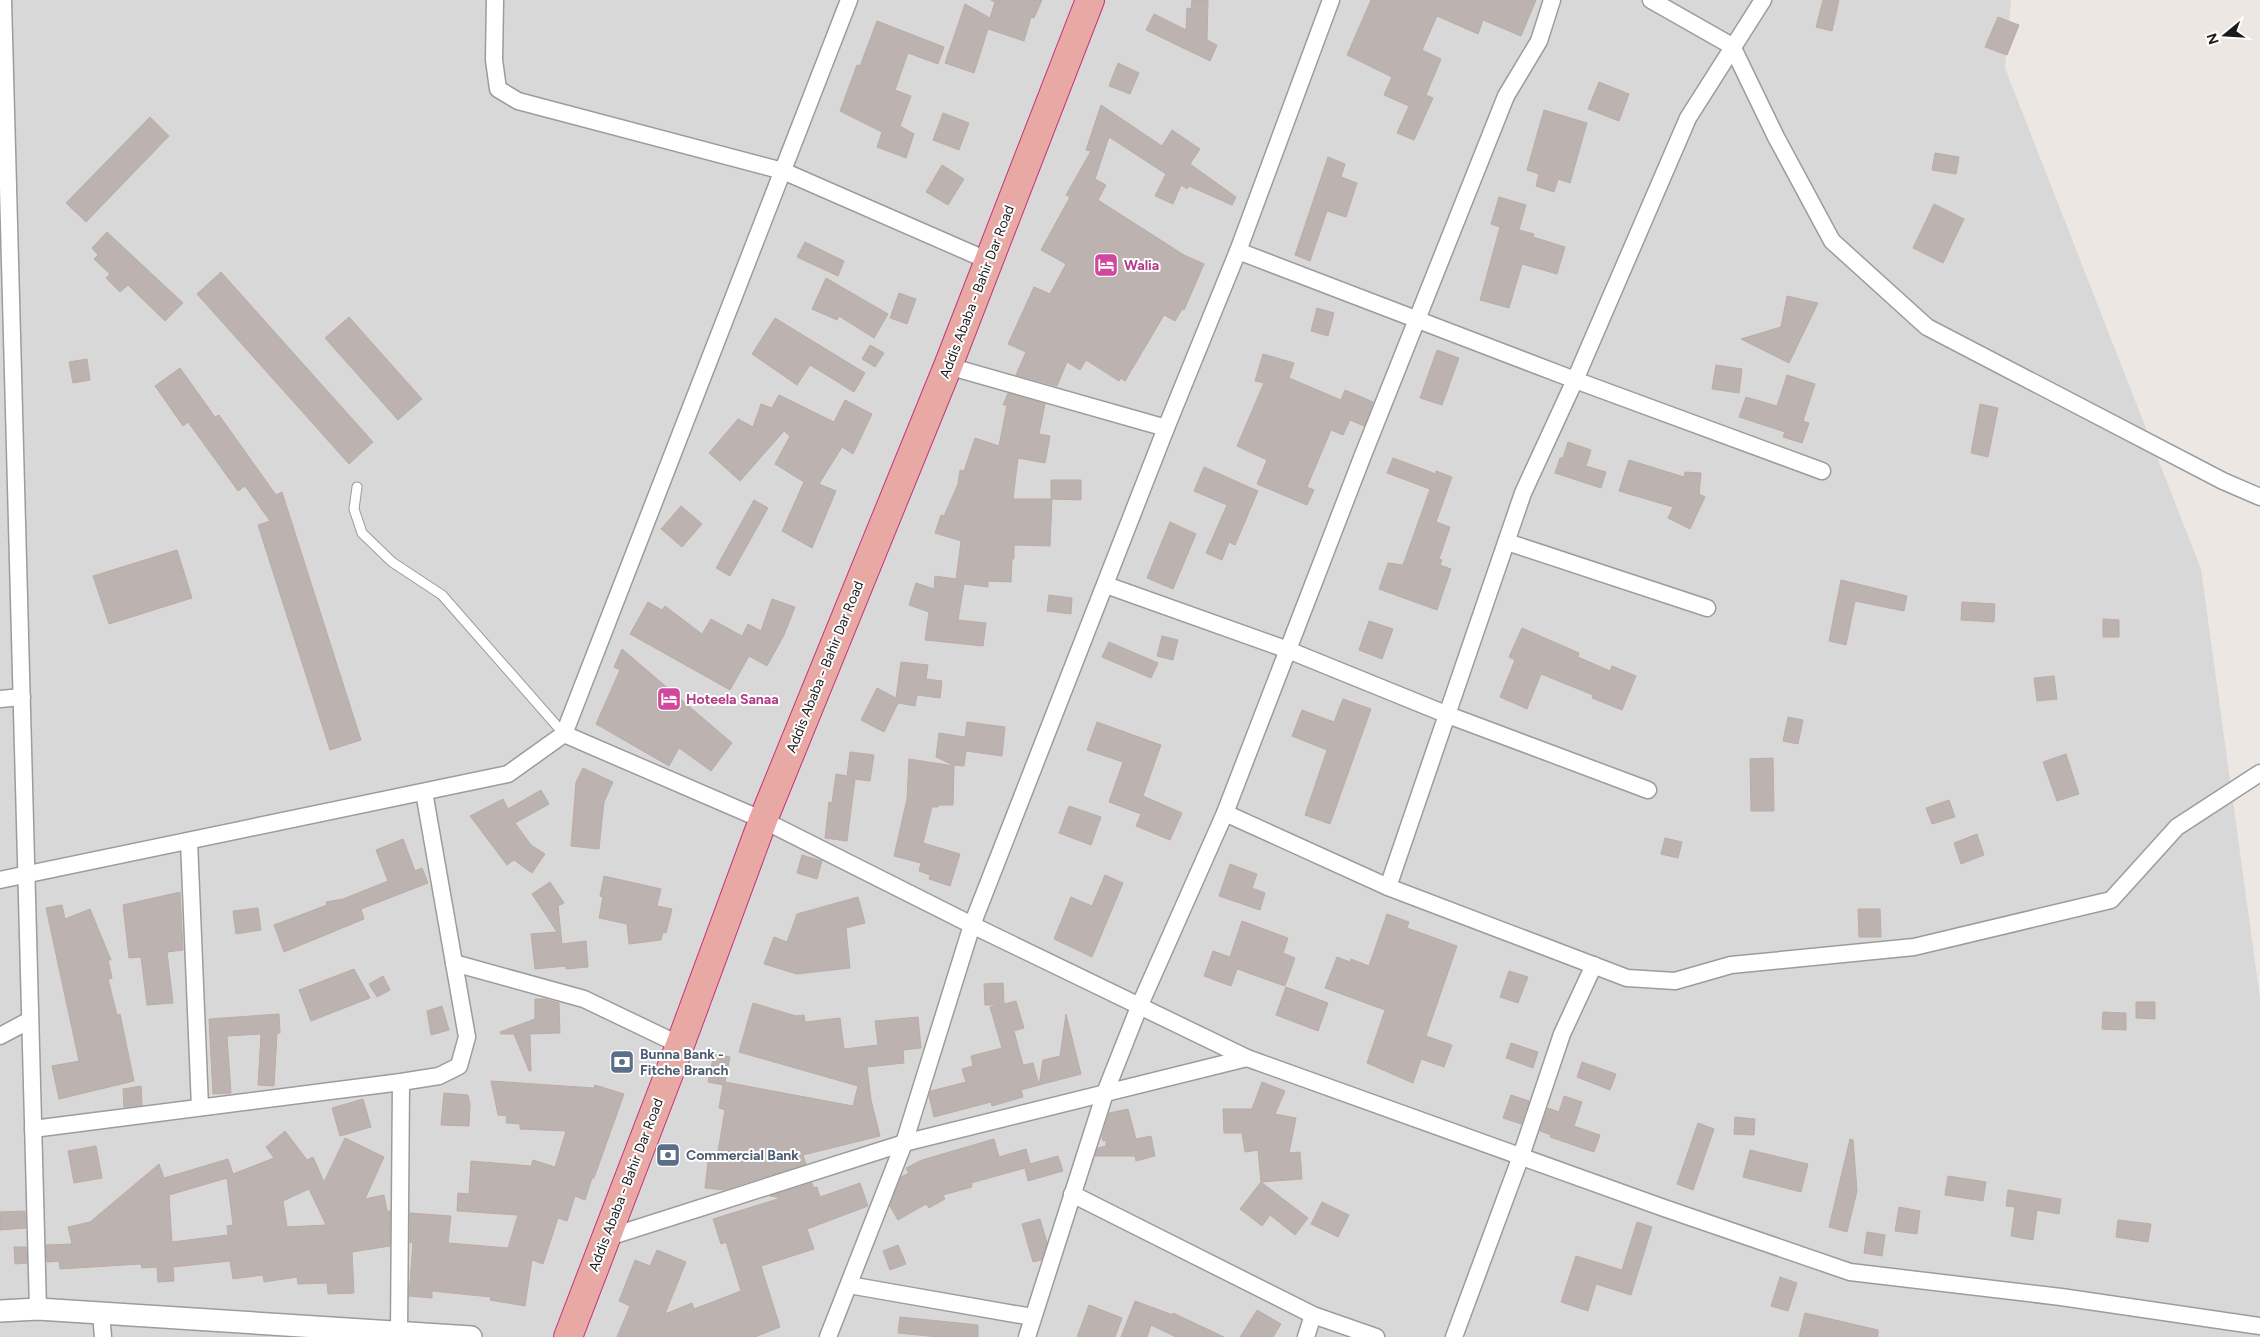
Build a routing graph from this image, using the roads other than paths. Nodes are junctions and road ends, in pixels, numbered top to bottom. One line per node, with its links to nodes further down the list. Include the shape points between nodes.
1 (3, 0): 10 (street)
2 (495, 0): 11 (street, via 494,60 498,89 518,101)
3 (849, 0): 11 (street)
4 (1090, 0): 13 (highway, Addis Ababa - Bahir Dar Road)
5 (1331, 0): 12 (street)
6 (1552, 0): 15 (street, via 1539,41 1506,96)
7 (1651, 0): 9 (street)
8 (1763, 0): 9 (street)
9 (1732, 46): 17 (street, via 1688,118); 21 (street, via 1832,241 1927,327)
10 (3, 121): 14 (street)
11 (783, 171): 13 (street); 29 (street)
12 (1238, 251): 15 (street); 18 (street)
13 (989, 261): 16 (highway, Addis Ababa - Bahir Dar Road)
14 (5, 287): 26 (street)
15 (1417, 320): 17 (street); 25 (street)
16 (948, 366): 18 (street); 34 (highway, Addis Ababa - Bahir Dar Road)
17 (1575, 380): 19 (street); 22 (street, via 1524,493)
18 (1166, 428): 23 (street)
19 (1822, 471)
20 (357, 487): 29 (lane, via 354,509 362,534 392,562 442,594)
21 (2260, 497)
22 (1507, 542): 24 (street); 28 (street)
23 (1106, 585): 25 (street); 39 (street)
24 (1707, 608)
25 (1288, 650): 28 (street); 33 (street)
26 (22, 697): 27 (street); 36 (street)
27 (0, 699)
28 (1448, 715): 31 (street); 38 (street)
29 (564, 734): 32 (street, via 508,774); 34 (street)
30 (2260, 773): 41 (street, via 2177,827 2111,900 1914,947 1732,965 1675,981 1627,978)
31 (1648, 790)
32 (424, 792): 35 (street); 40 (street)
33 (1225, 813): 38 (street); 42 (street)
34 (763, 820): 39 (street); 45 (highway, Addis Ababa - Bahir Dar Road)
35 (189, 841): 36 (street); 49 (street)
36 (26, 875): 37 (street); 43 (street)
37 (0, 880)
38 (1388, 887): 41 (street)
39 (972, 925): 42 (street); 51 (street)
40 (454, 963): 45 (street, via 584,999); 47 (street, via 467,1037 460,1066 440,1076)
41 (1594, 965): 52 (street, via 1562,1034)
42 (1139, 1006): 46 (street); 48 (street)
43 (30, 1020): 44 (street); 50 (street)
44 (0, 1036)
45 (680, 1045): 54 (highway, Addis Ababa - Bahir Dar Road)
46 (1247, 1058): 48 (street); 52 (street)
47 (400, 1082): 49 (street); 62 (street)
48 (1106, 1093): 51 (street); 53 (street)
49 (200, 1107): 50 (street)
50 (33, 1129): 56 (street)
51 (904, 1143): 54 (street); 55 (street)
52 (1521, 1156): 61 (street, via 1850,1272 2061,1297); 70 (street)
53 (1072, 1194): 59 (street); 60 (street)
54 (606, 1238): 65 (highway, Addis Ababa - Bahir Dar Road)
55 (848, 1285): 60 (street); 66 (street)
56 (38, 1309): 57 (street); 58 (street)
57 (0, 1311)
58 (100, 1313): 62 (street); 63 (street)
59 (1313, 1315): 68 (street); 69 (street)
60 (1032, 1318): 67 (street)
61 (2260, 1326)
62 (399, 1333): 64 (street)
63 (103, 1337)
64 (471, 1337)
65 (568, 1337)
66 (828, 1337)
67 (1027, 1337)
68 (1306, 1337)
69 (1376, 1337)
70 (1454, 1337)

